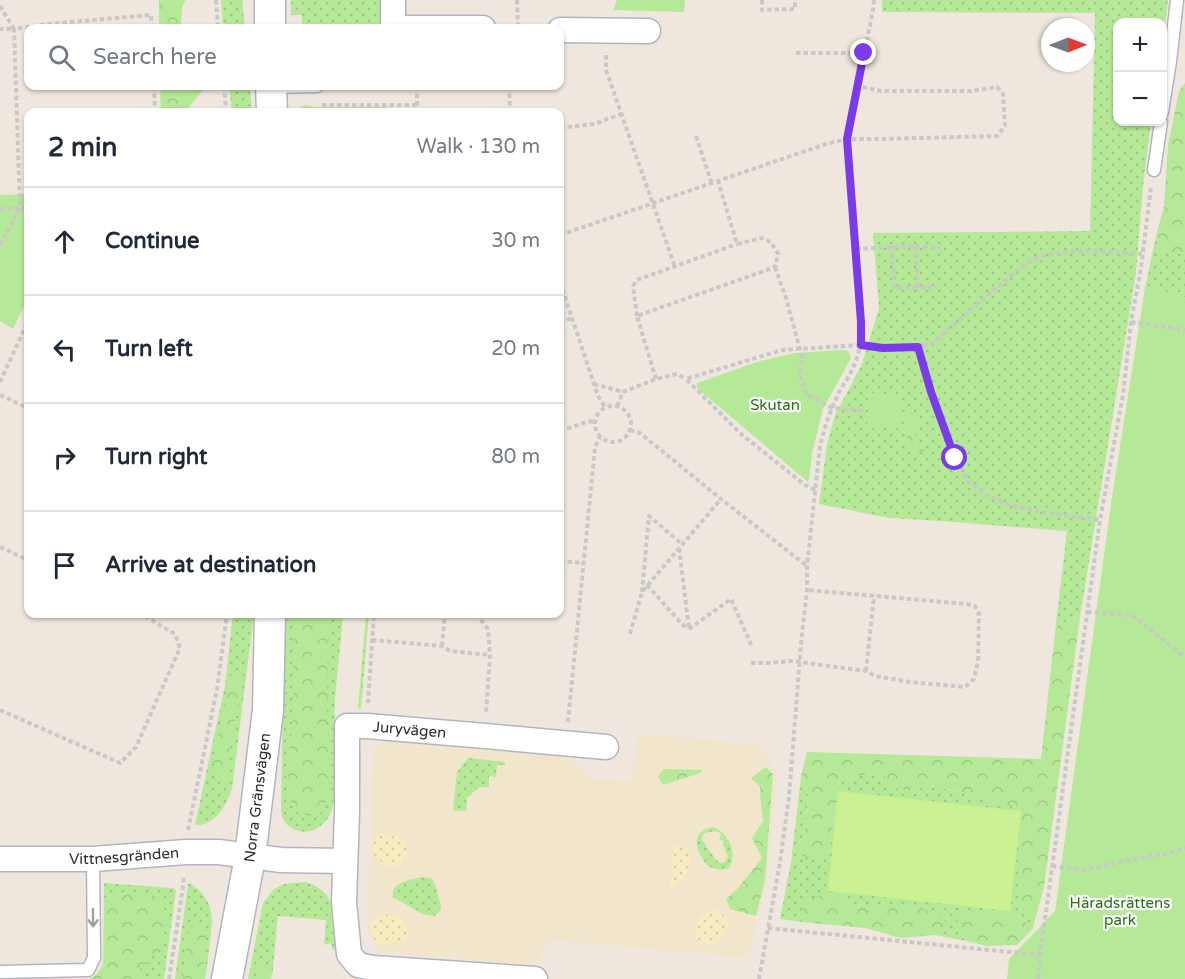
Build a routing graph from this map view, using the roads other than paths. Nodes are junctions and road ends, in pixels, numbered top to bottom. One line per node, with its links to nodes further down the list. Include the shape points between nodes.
1 (270, 0): 4 (street)
2 (393, 0): 5 (street)
3 (1177, 0): 8 (lane)
4 (270, 24)
5 (393, 24)
6 (564, 30): 7 (street)
7 (648, 31)
8 (1167, 80)
9 (297, 90): 10 (lane)
10 (272, 95)
11 (1160, 126): 12 (lane)
12 (1154, 170)
13 (270, 618): 15 (street, Norra Gränsvägen, via 268,710)
14 (606, 747): 18 (street, Juryvägen, via 347,726)
15 (249, 857): 17 (street, Vittnesgränden, via 186,852); 18 (street); 20 (street, Norra Gränsvägen)
16 (0, 859): 17 (street, Vittnesgränden)
17 (93, 859): 19 (lane, one-way to 19, via 94,958 88,970)
18 (345, 861): 21 (street, Juryvägen, via 349,954 358,965)
19 (0, 972)
20 (227, 979)
21 (535, 979)

